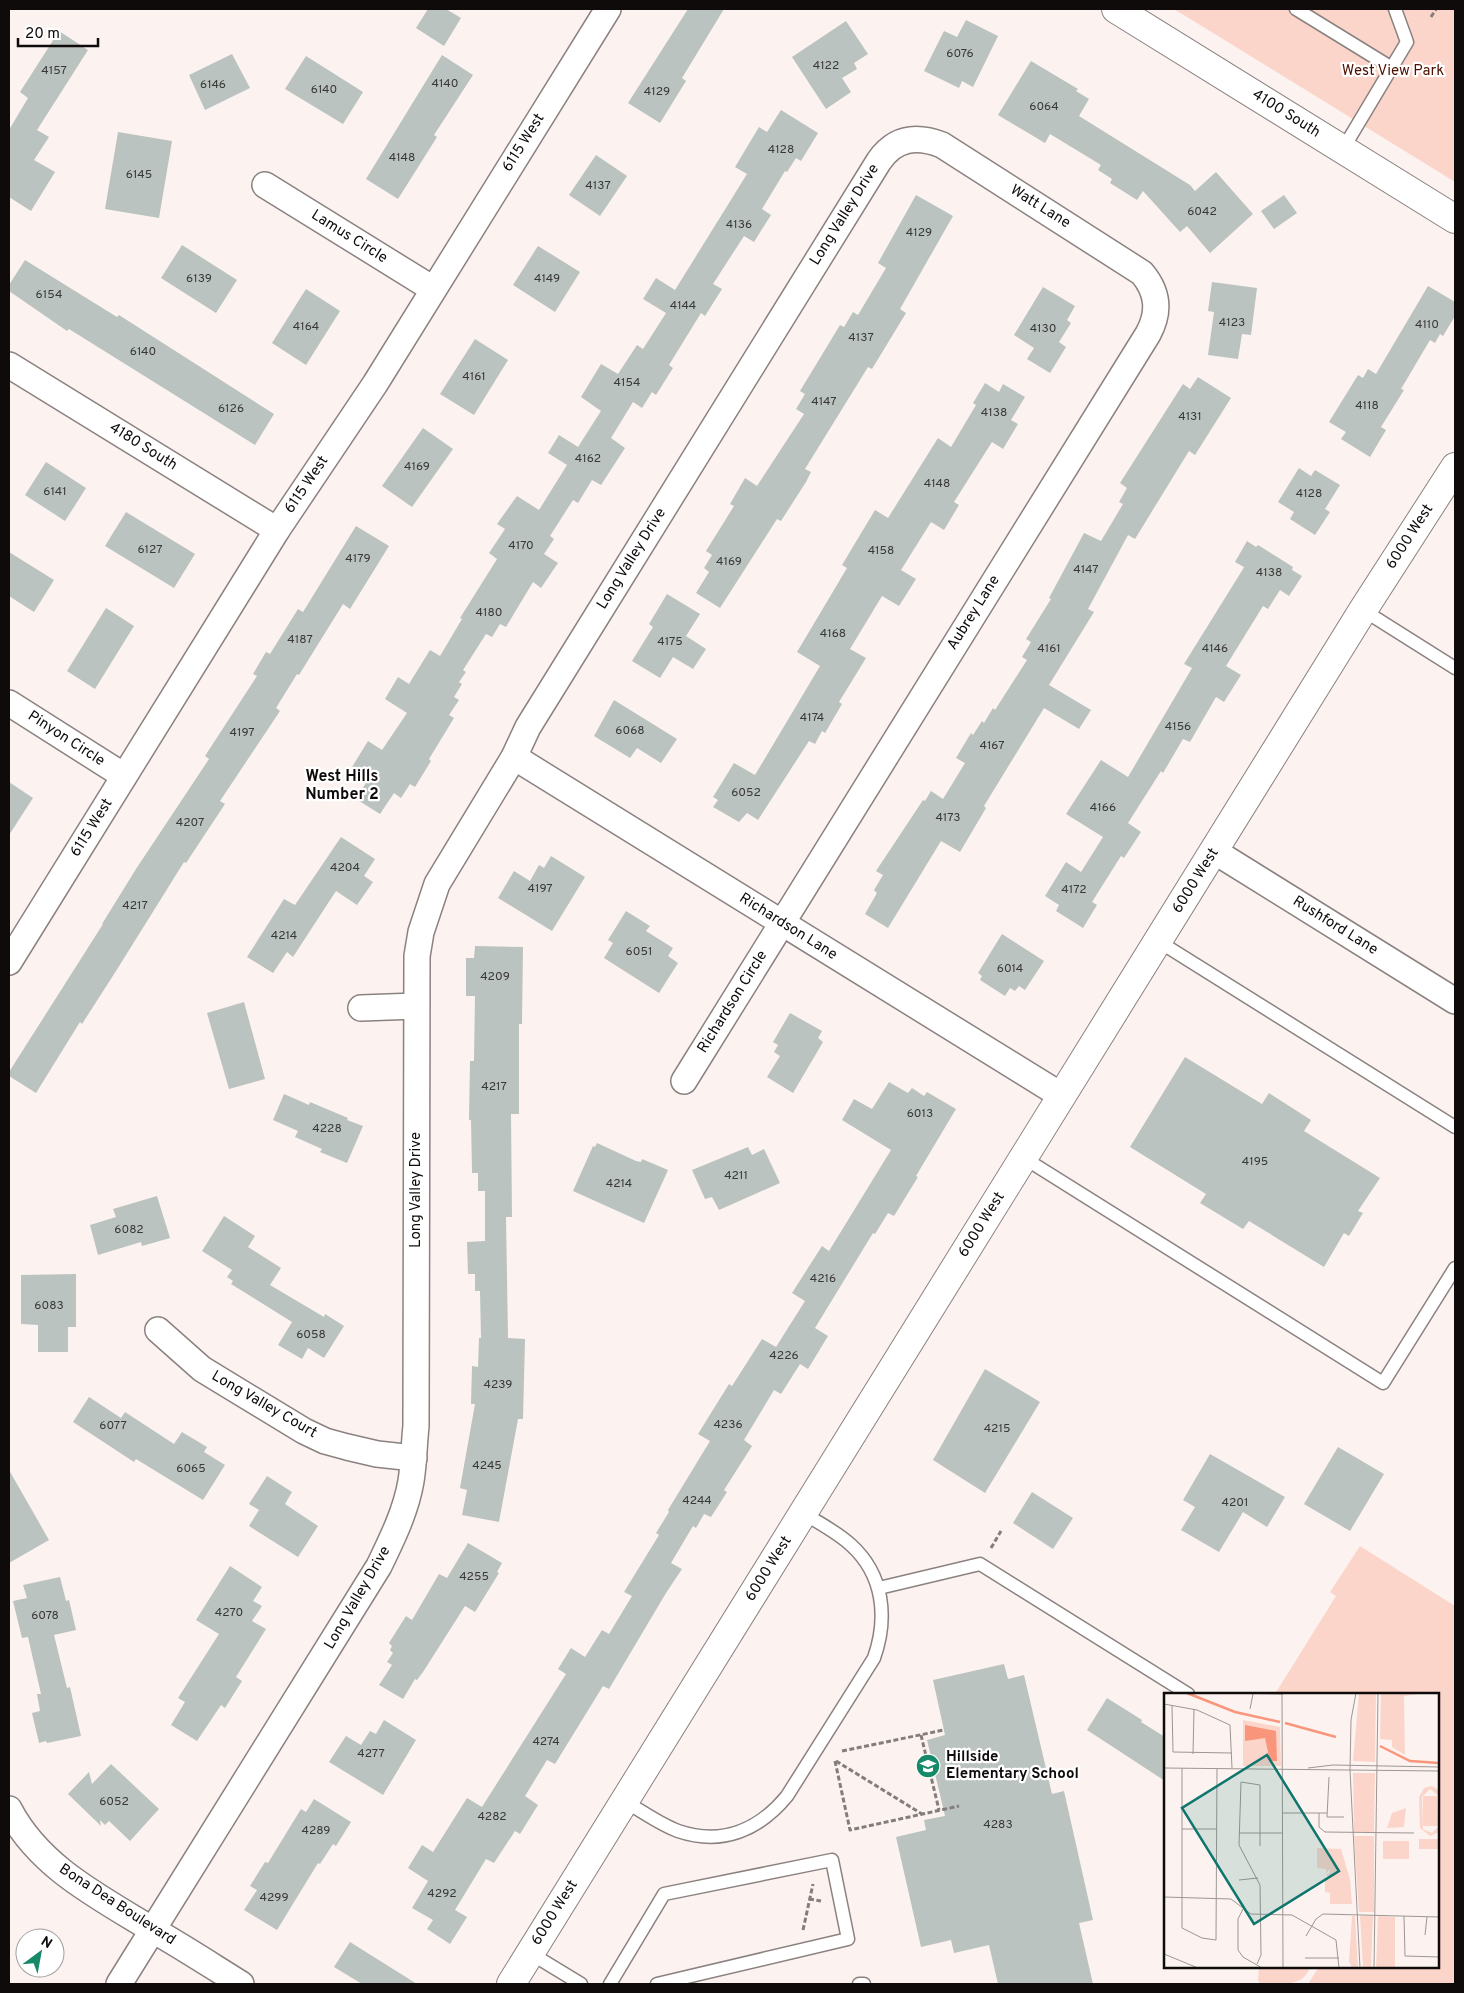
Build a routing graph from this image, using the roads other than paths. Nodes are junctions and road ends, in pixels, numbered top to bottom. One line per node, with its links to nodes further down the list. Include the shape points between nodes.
1 (608, 9): 10 (street, 6115 West)
2 (1296, 9): 5 (lane)
3 (1395, 9): 5 (lane, via 1407,42)
4 (1125, 11): 7 (street, 4100 South)
5 (1392, 68): 7 (lane)
6 (906, 140): 11 (street, Watt Lane, via 942,145 1134,266 1149,280); 18 (street, Long Valley Drive, via 890,148 879,161 528,727)
7 (1342, 149): 9 (street, 4100 South)
8 (265, 185): 10 (street, Lamus Circle)
9 (1455, 220)
10 (433, 290): 14 (street, 6115 West, via 375,384)
11 (1156, 300): 21 (street, Aubrey Lane, via 1155,317 1148,334)
12 (9, 364): 14 (street, 4180 South)
13 (1455, 467): 15 (street, 6000 West)
14 (277, 530): 19 (street, 6115 West)
15 (1363, 610): 16 (lane); 20 (street, 6000 West)
16 (1455, 666)
17 (9, 703): 19 (street, Pinyon Circle)
18 (514, 757): 21 (street, Richardson Lane); 25 (street, Long Valley Drive, via 449,862 427,907 417,956)
19 (124, 776): 23 (street, 6115 West)
20 (1214, 851): 22 (street, 6000 West); 24 (street, Rushford Lane)
21 (782, 923): 27 (street, Richardson Circle); 28 (street, Richardson Lane)
22 (1158, 941): 28 (street, 6000 West); 29 (lane)
23 (9, 962)
24 (1455, 1001)
25 (416, 1006): 26 (street); 33 (street, Long Valley Drive)
26 (361, 1008)
27 (684, 1081)
28 (1062, 1096): 30 (street, 6000 West)
29 (1455, 1127)
30 (1024, 1158): 31 (lane, via 1383,1383); 34 (street, 6000 West)
31 (1455, 1268)
32 (158, 1330): 33 (street, Long Valley Court, via 202,1369 304,1431 347,1447)
33 (414, 1458): 39 (street, Long Valley Drive, via 404,1506 379,1566)
34 (804, 1513): 35 (lane, via 852,1546 872,1572); 37 (street, 6000 West)
35 (878, 1588): 36 (lane, via 980,1564); 37 (lane, via 883,1623 874,1658 787,1796 763,1820 732,1834 694,1835 676,1830)
36 (1186, 1693)
37 (624, 1801): 40 (street, 6000 West)
38 (9, 1809): 39 (street, Bona Dea Boulevard, via 23,1834 52,1864)
39 (153, 1930): 41 (street, Long Valley Drive); 42 (street, Bona Dea Boulevard)
40 (530, 1953): 43 (street, 6000 West); 44 (lane)
41 (119, 1984)
42 (241, 1984)
43 (511, 1984)
44 (581, 1984)
45 (610, 1984): 46 (lane, via 664,1894 832,1860 848,1939)
46 (657, 1984)
47 (859, 1984): 48 (lane)
48 (864, 1984)

